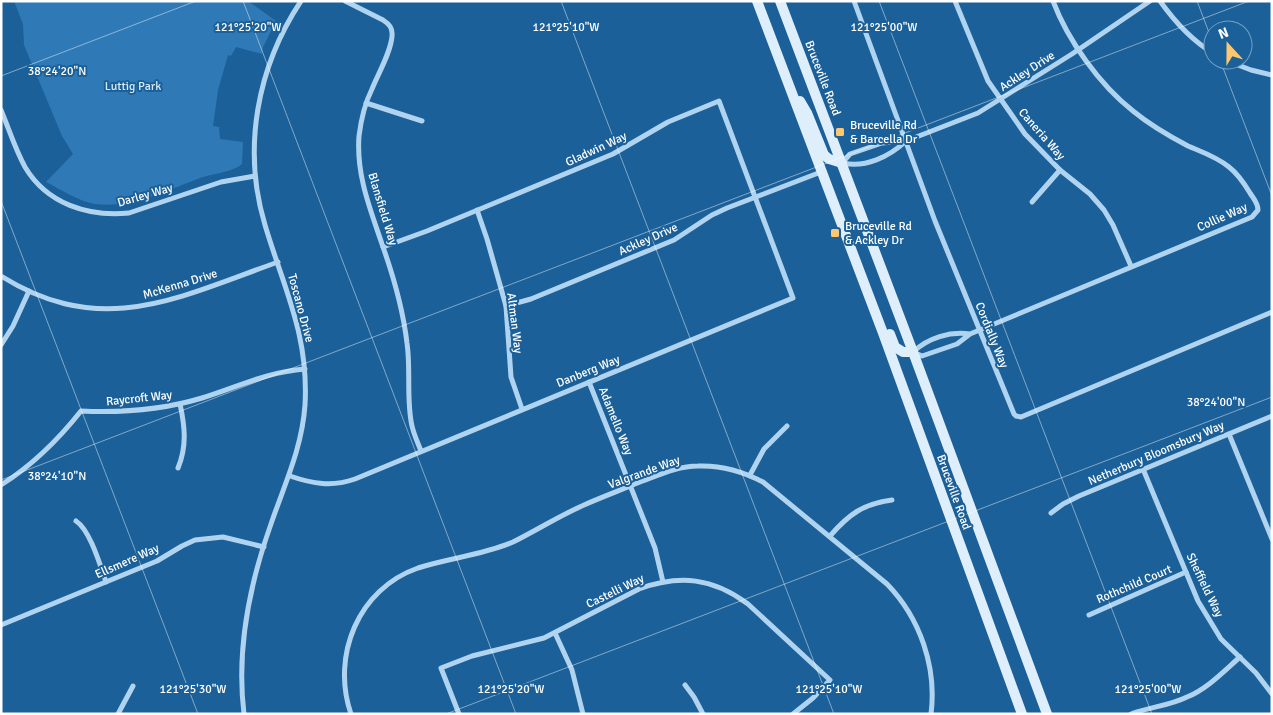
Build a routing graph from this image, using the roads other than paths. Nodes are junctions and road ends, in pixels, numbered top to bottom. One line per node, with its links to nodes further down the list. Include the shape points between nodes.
1 (301, 1): 24 (street, Toscano Drive, via 281,35 265,75 254,135)
2 (345, 1): 16 (street, Blansfield Way, via 383,20 392,30 387,53)
3 (757, 1): 14 (main road, Bruceville Road)
4 (780, 1): 21 (main road, Bruceville Road)
5 (854, 1): 20 (street, Cordially Way)
6 (955, 1): 15 (street, Caneria Way, via 981,67)
7 (1054, 1): 11 (street, Collie Way)
8 (1150, 1): 11 (street, Ackley Drive)
9 (1160, 1): 10 (street, via 1174,21)
10 (1203, 47)
11 (1078, 50): 15 (street, Ackley Drive); 30 (street, Collie Way, via 1133,111 1159,130 1228,166 1239,176 1258,207 1252,217)
12 (1251, 70): 13 (street)
13 (1272, 75)
14 (790, 88): 21 (main road, Bruceville Road, via 807,113 824,155); 23 (main road, Bruceville Road)
15 (1000, 100): 20 (street, Ackley Drive, via 959,121); 22 (street, Caneria Way, via 1025,134)
16 (366, 103): 18 (street); 28 (street, Blansfield Way, via 359,136 361,176)
17 (1, 110): 19 (street, Darley Way)
18 (422, 121)
19 (4, 126): 24 (street, Darley Way, via 36,182 61,202 81,210 129,213 221,182)
20 (906, 141): 21 (street, Ackley Drive, via 882,143 850,154); 21 (street, Ackley Drive, via 886,156 864,164); 36 (street, Cordially Way)
21 (842, 163): 39 (main road, Bruceville Road)
22 (1060, 170): 26 (street); 30 (street, Caneria Way, via 1104,210)
23 (821, 172): 25 (street, Ackley Drive); 32 (main road, Bruceville Road)
24 (255, 176): 29 (street, Toscano Drive, via 264,222)
25 (755, 198): 27 (street, Gladwin Way, via 719,102 668,122 613,154); 34 (street, Ackley Drive, via 712,215 674,240 531,299); 41 (street, Danberg Way, via 792,298)
26 (1032, 202)
27 (477, 210): 28 (street, Gladwin Way); 34 (street, Altman Way)
28 (383, 247): 47 (street, Blansfield Way, via 402,311 409,363 410,414)
29 (278, 262): 33 (street, McKenna Drive, via 169,300 139,307 86,308); 40 (street, Toscano Drive, via 299,328)
30 (1131, 266): 36 (street, Collie Way)
31 (1, 276): 33 (street, McKenna Drive)
32 (862, 280): 39 (main road, Bruceville Road, via 878,304 895,347); 78 (main road, Bruceville Road)
33 (29, 291): 38 (street)
34 (506, 306): 43 (street, Altman Way, via 511,377)
35 (1272, 312): 36 (street, Cordially Way, via 1021,417 1014,414)
36 (979, 330): 37 (street, Collie Way)
37 (970, 334): 39 (street, Collie Way, via 947,334 921,344); 39 (street, Collie Way, via 957,344 930,354 922,356)
38 (1, 345)
39 (913, 352): 79 (main road, Bruceville Road)
40 (304, 369): 42 (street, Raycroft Way, via 273,373); 51 (street, Toscano Drive, via 303,423)
41 (589, 382): 43 (street, Danberg Way); 53 (street, Adamello Way)
42 (180, 404): 48 (street, via 185,441); 52 (street, Raycroft Way, via 126,412 81,410 38,457)
43 (522, 409): 47 (street, Danberg Way)
44 (1272, 416): 46 (street, Netherbury Bloomsbury Way)
45 (787, 426): 50 (street, via 764,449)
46 (1229, 434): 49 (street, Netherbury Bloomsbury Way); 58 (street)
47 (421, 451): 51 (street, Danberg Way, via 346,482 319,484)
48 (178, 468)
49 (1144, 469): 55 (street, Netherbury Bloomsbury Way, via 1062,504); 60 (street, Sheffield Way)
50 (750, 475): 53 (street, Valgrande Way, via 730,468 697,466 668,471); 57 (street, Valgrande Way, via 776,491)
51 (290, 476): 59 (street, Toscano Drive)
52 (1, 485)
53 (631, 486): 62 (street, Adamello Way, via 655,548); 72 (street, Valgrande Way, via 583,505 512,542 417,569 384,588 361,614 348,645 344,679)
54 (892, 500): 57 (street, via 856,511)
55 (1051, 514)
56 (76, 521): 61 (street, via 89,536)
57 (830, 536): 77 (street, Valgrande Way, via 887,584 908,608 930,664 933,680)
58 (1272, 539)
59 (264, 547): 61 (street, Ellsmere Way, via 232,539 204,538); 71 (street, Toscano Drive, via 244,634)
60 (1186, 572): 63 (street, Rothchild Court); 66 (street, Sheffield Way, via 1198,601 1221,639)
61 (106, 582): 64 (street, Ellsmere Way)
62 (663, 582): 65 (street, Castelli Way, via 639,589); 76 (street, Castelli Way, via 695,580 735,594 830,680)
63 (1089, 614)
64 (1, 625)
65 (555, 633): 73 (street, Castelli Way, via 535,642 472,656 441,668); 74 (street, via 572,670)
66 (1240, 657): 69 (street, Sheffield Way); 80 (street, via 1189,697)
67 (685, 685): 75 (street)
68 (133, 686): 70 (street)
69 (1272, 694)
70 (118, 714)
71 (244, 714)
72 (351, 714)
73 (459, 714)
74 (583, 714)
75 (703, 714)
76 (793, 714)
77 (931, 714)
78 (1022, 714)
79 (1047, 714)
80 (1131, 714)

